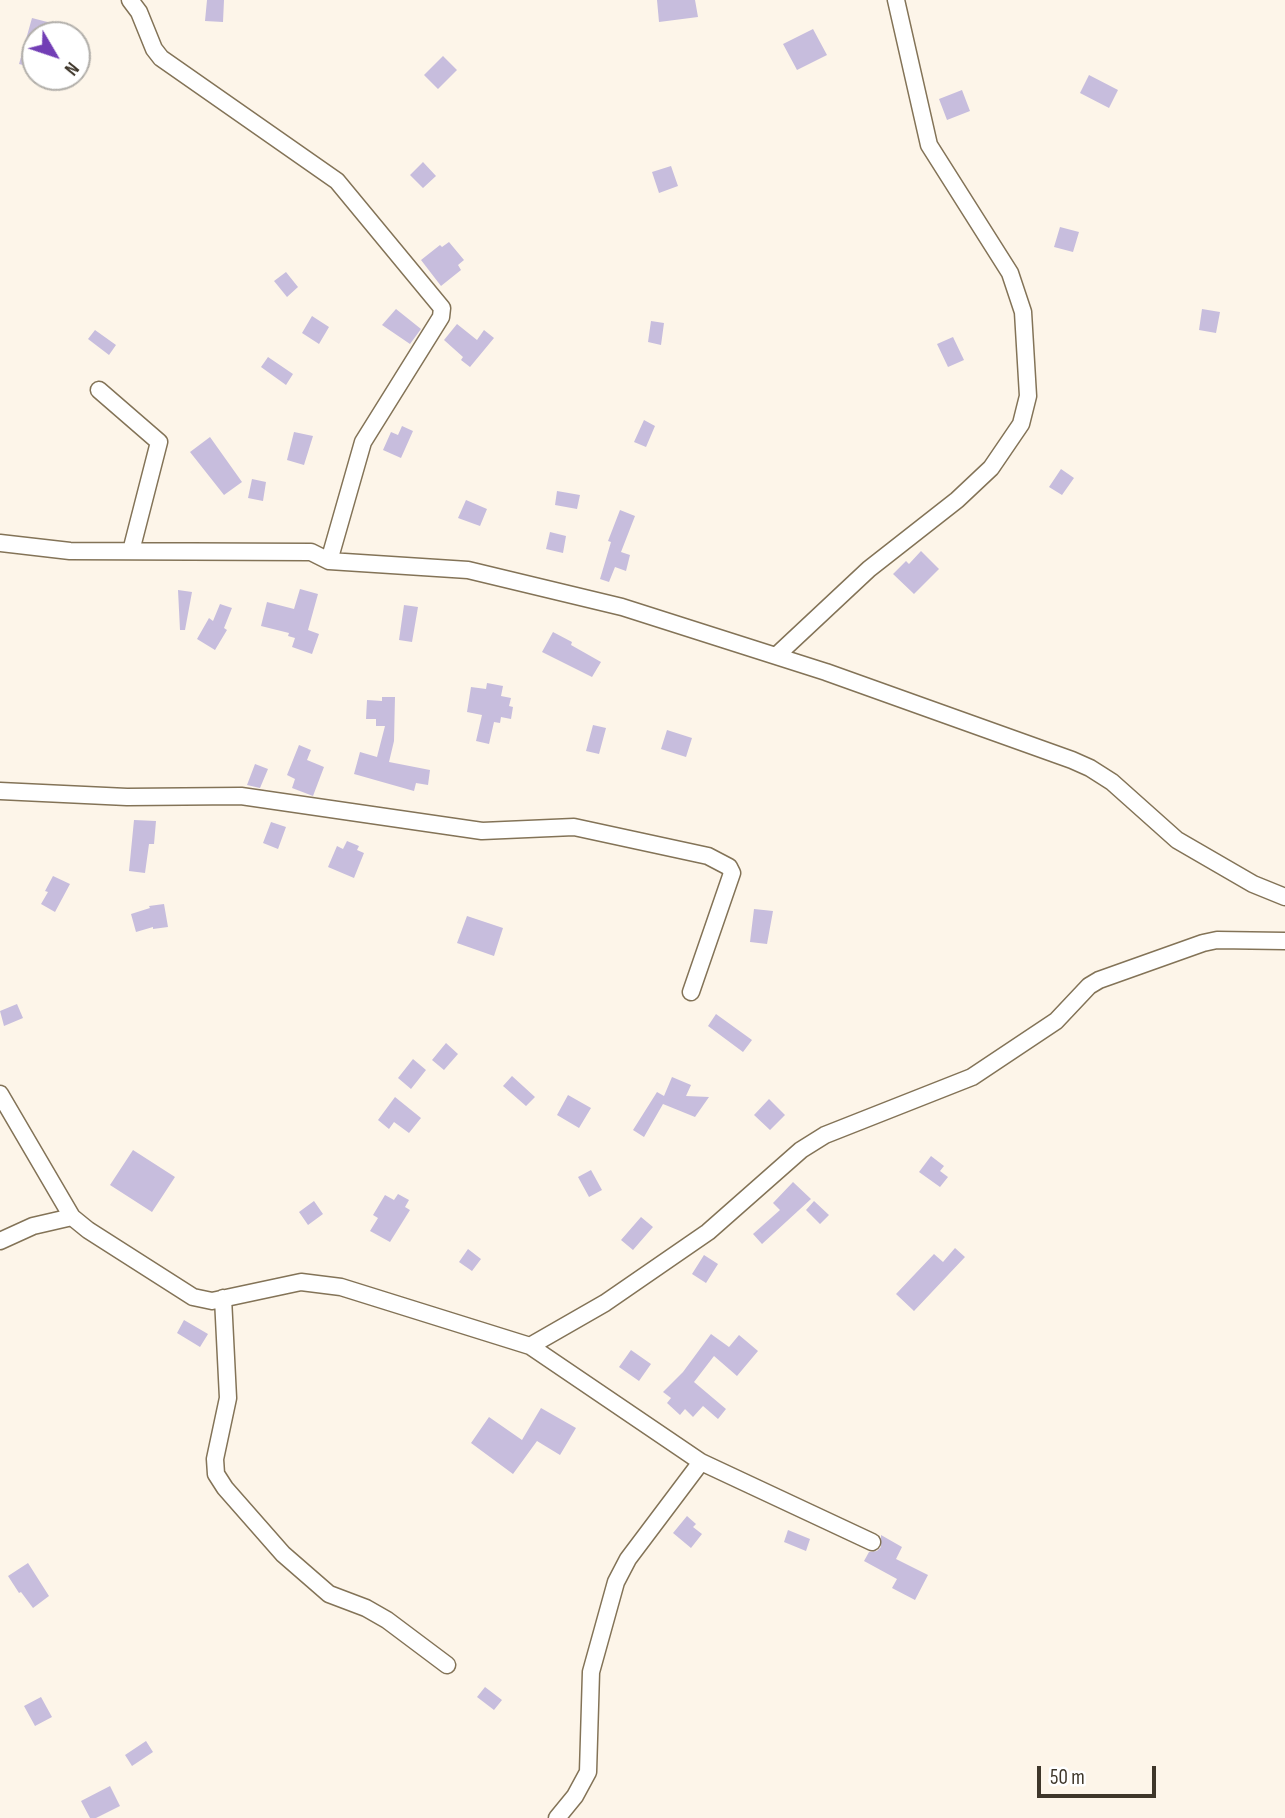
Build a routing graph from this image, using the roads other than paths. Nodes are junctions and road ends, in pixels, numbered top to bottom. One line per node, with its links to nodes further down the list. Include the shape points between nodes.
1 (130, 0): 6 (street, via 161,58 337,181 442,308 441,317 363,442)
2 (896, 0): 7 (street, via 929,145 1010,273 1023,312 1028,396 1021,424 991,468 869,569)
3 (99, 390): 5 (street, via 159,442)
4 (0, 543): 5 (street, via 70,551)
5 (131, 551): 6 (street, via 311,552)
6 (329, 561): 7 (street, via 468,570 622,607)
7 (775, 656): 9 (street, via 1090,768 1177,840)
8 (0, 791): 11 (street, via 241,796 482,831 574,827 708,856 730,867 732,873)
9 (1285, 897)
10 (1285, 942): 16 (street, via 1217,940 1099,980 1056,1021 972,1077 825,1135 801,1150 708,1232 605,1303)
11 (691, 992)
12 (0, 1094): 13 (street)
13 (72, 1217): 14 (street, via 33,1226); 15 (street, via 193,1297)
14 (0, 1241)
15 (223, 1298): 16 (street, via 301,1282 341,1287); 19 (street, via 228,1398 216,1474 283,1554 329,1594 387,1620)
16 (530, 1346): 17 (street)
17 (701, 1462): 18 (street); 20 (street, via 615,1582 591,1672 588,1772)
18 (873, 1542)
19 (447, 1665)
20 (557, 1818)

